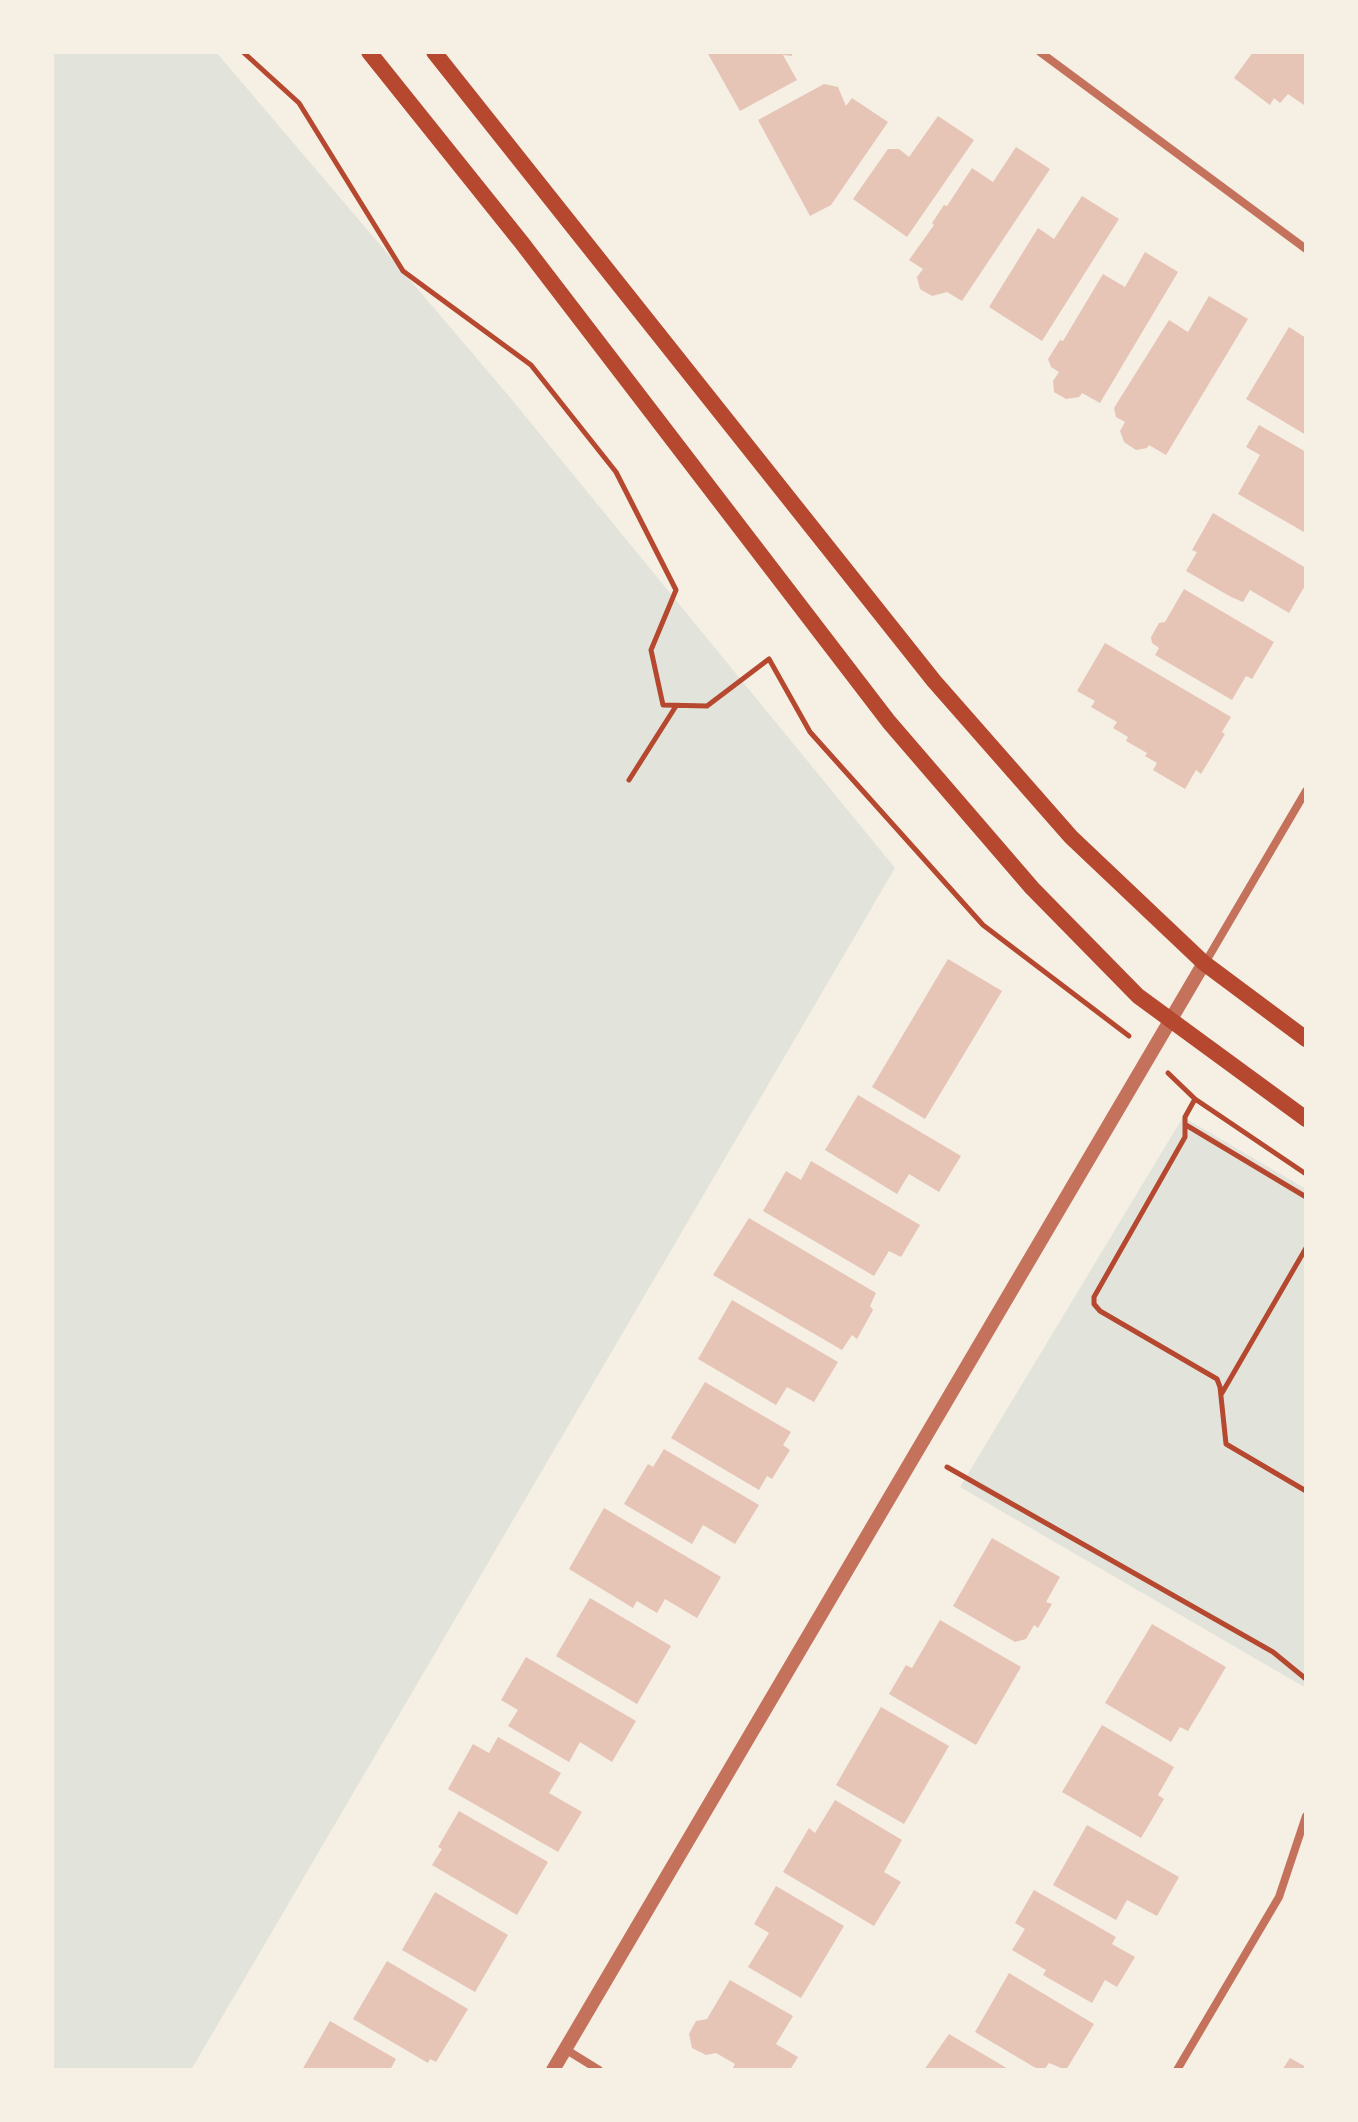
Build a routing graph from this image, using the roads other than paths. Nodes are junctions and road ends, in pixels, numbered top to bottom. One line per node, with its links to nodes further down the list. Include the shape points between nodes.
1 (369, 52): 7 (main road, via 889,722 1032,888 1138,996)
2 (434, 52): 6 (main road, via 934,681 1071,837)
3 (1040, 52): 4 (street)
4 (1306, 249)
5 (1306, 791): 6 (street)
6 (1204, 963): 7 (street); 8 (main road)
7 (1170, 1019): 9 (main road); 11 (street)
8 (1306, 1039)
9 (1306, 1119)
10 (1306, 1816): 14 (street, via 1279,1897)
11 (565, 2049): 12 (street); 13 (street)
12 (553, 2070)
13 (599, 2070)
14 (1177, 2070)

